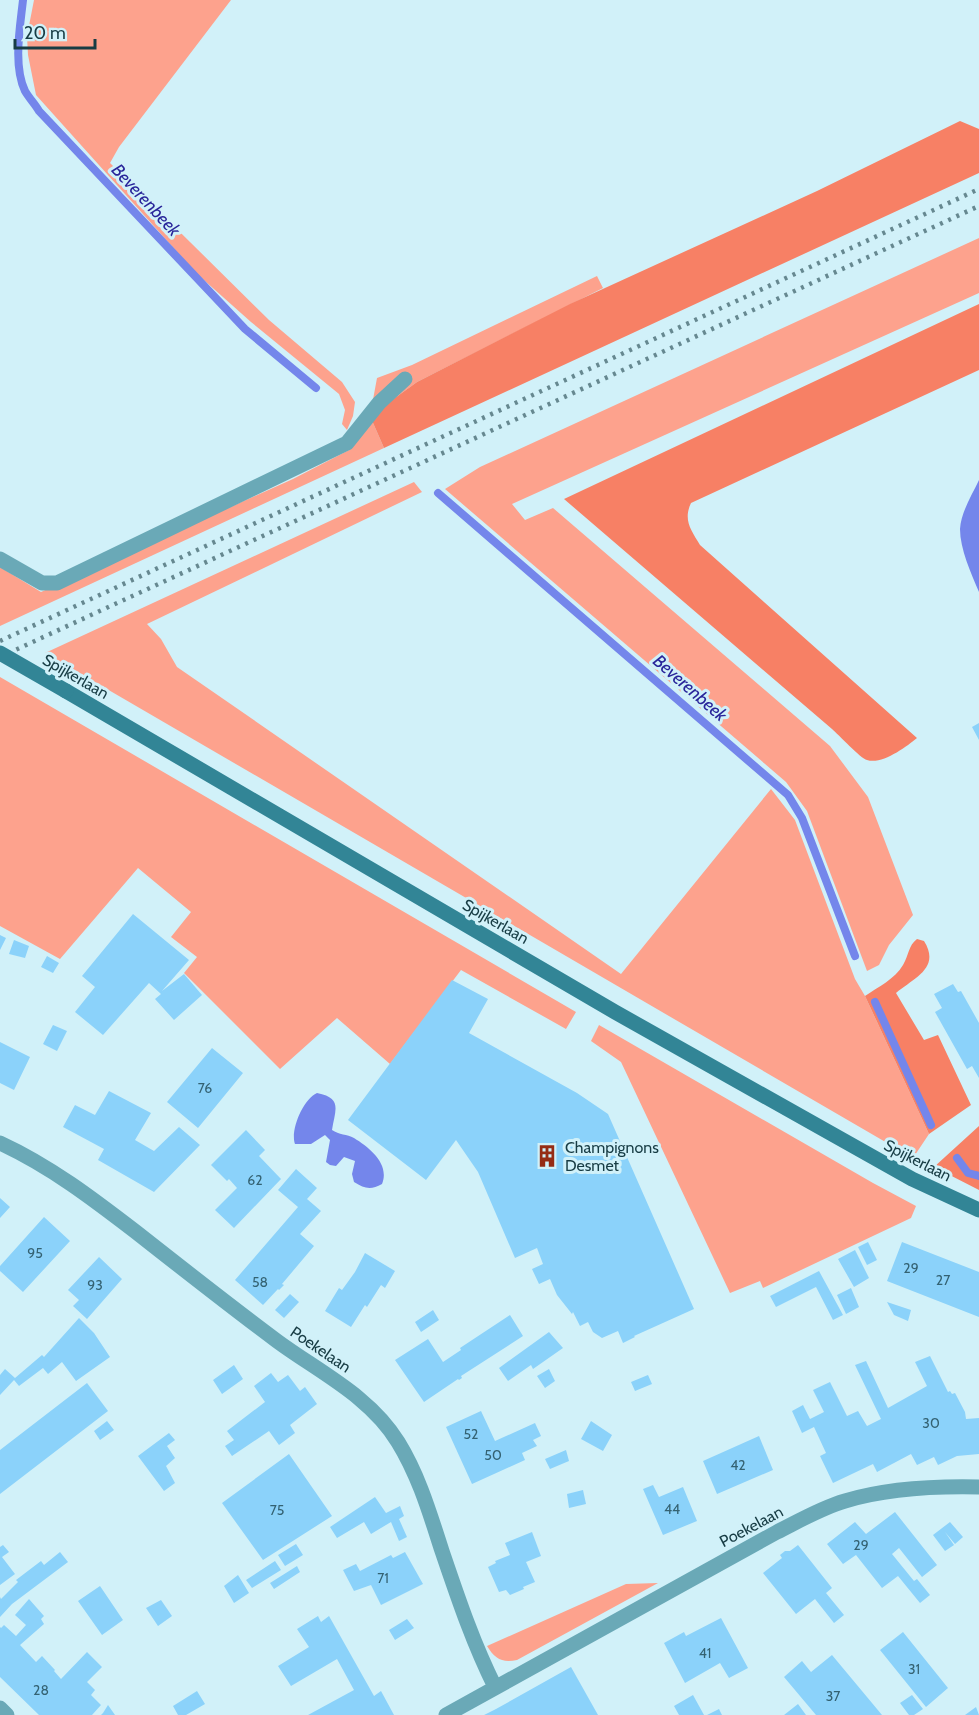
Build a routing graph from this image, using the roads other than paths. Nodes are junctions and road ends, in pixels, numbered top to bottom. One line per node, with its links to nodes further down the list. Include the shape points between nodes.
1 (405, 379): 2 (street, via 379,403 347,443 57,583 42,583)
2 (0, 559)
3 (0, 653): 5 (street, Spijkerlaan, bridge, via 656,1035 912,1179)
4 (0, 1143): 7 (street, Poekelaan, via 78,1187 375,1413 414,1470 460,1604)
5 (979, 1210)
6 (979, 1487): 7 (street, Poekelaan, via 918,1488 868,1495 821,1510)
7 (495, 1687): 10 (street, Poekelaan)
8 (0, 1708): 9 (street)
9 (8, 1715)
10 (446, 1715)

